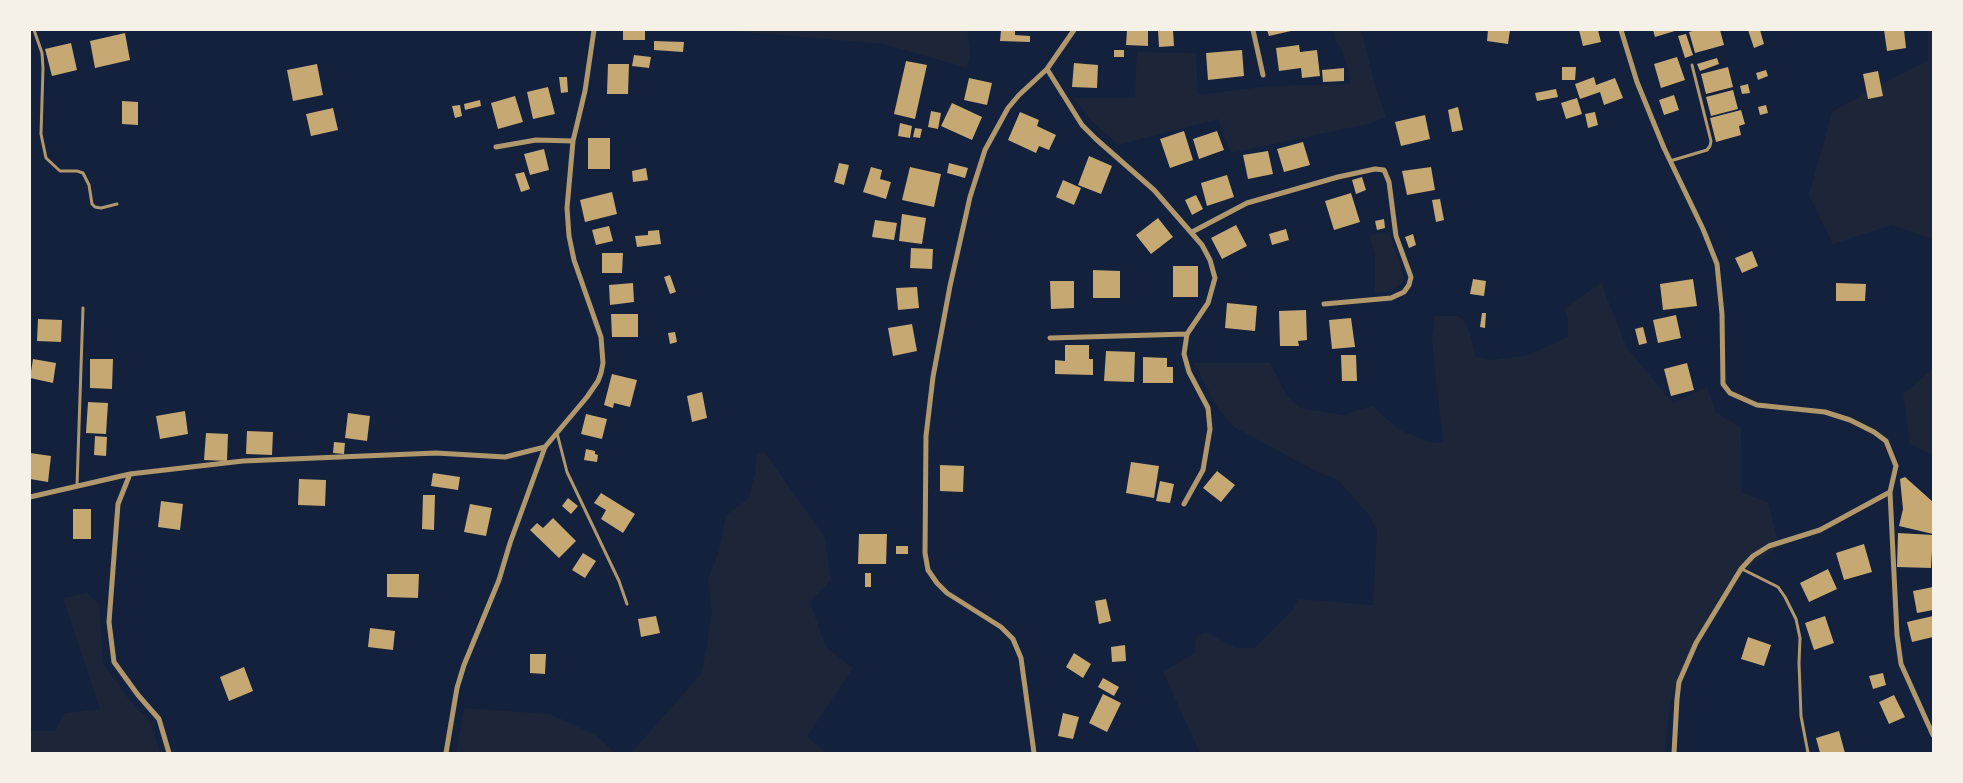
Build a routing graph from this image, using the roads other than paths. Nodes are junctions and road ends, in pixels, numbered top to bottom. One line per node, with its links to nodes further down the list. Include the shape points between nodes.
1 (34, 30): 12 (lane, via 42,52 40,134 46,158 60,171 83,173 95,207)
2 (594, 30): 9 (street)
3 (1074, 30): 7 (street)
4 (1252, 30): 8 (street)
5 (1621, 30): 11 (street, via 1637,82)
6 (1692, 65): 11 (lane, via 1710,146 1707,150)
7 (1047, 69): 13 (street, via 1082,125 1154,190); 30 (street, via 1018,95 984,150 950,286 926,436 926,562 937,583 947,593 1001,627 1013,639 1021,658)
8 (1263, 75)
9 (573, 141): 10 (street, via 536,140); 18 (street, via 568,190 569,236 601,337 603,364 598,381)
10 (496, 147)
11 (1670, 161): 22 (street, via 1717,264 1723,384 1730,394 1757,405 1837,414 1874,432 1886,441 1896,466)
12 (117, 204)
13 (1192, 232): 14 (street, via 1247,203 1338,177 1384,170 1389,182 1396,236 1411,277 1409,285 1404,292 1391,298); 16 (street, via 1210,260 1215,278 1208,303)
14 (1324, 304)
15 (83, 308): 21 (lane)
16 (1187, 334): 17 (street); 24 (street, via 1184,354 1189,372 1208,408 1210,429 1203,470)
17 (1050, 338)
18 (557, 432): 19 (street); 26 (lane, via 567,472 619,581)
19 (545, 447): 20 (street, via 505,457 436,453 243,461); 29 (street, via 499,580 464,665)
20 (130, 474): 21 (street); 28 (street, via 118,504 108,622 114,662 160,719)
21 (77, 486): 23 (street)
22 (1890, 492): 25 (street, via 1820,530 1770,546 1752,556); 27 (street, via 1901,664)
23 (30, 497)
24 (1184, 504)
25 (1741, 569): 31 (street, via 1696,643 1680,682); 32 (lane, via 1778,587 1796,619 1800,638 1801,716)
26 (626, 604)
27 (1933, 735)
28 (169, 753)
29 (446, 753)
30 (1034, 753)
31 (1674, 753)
32 (1808, 753)

